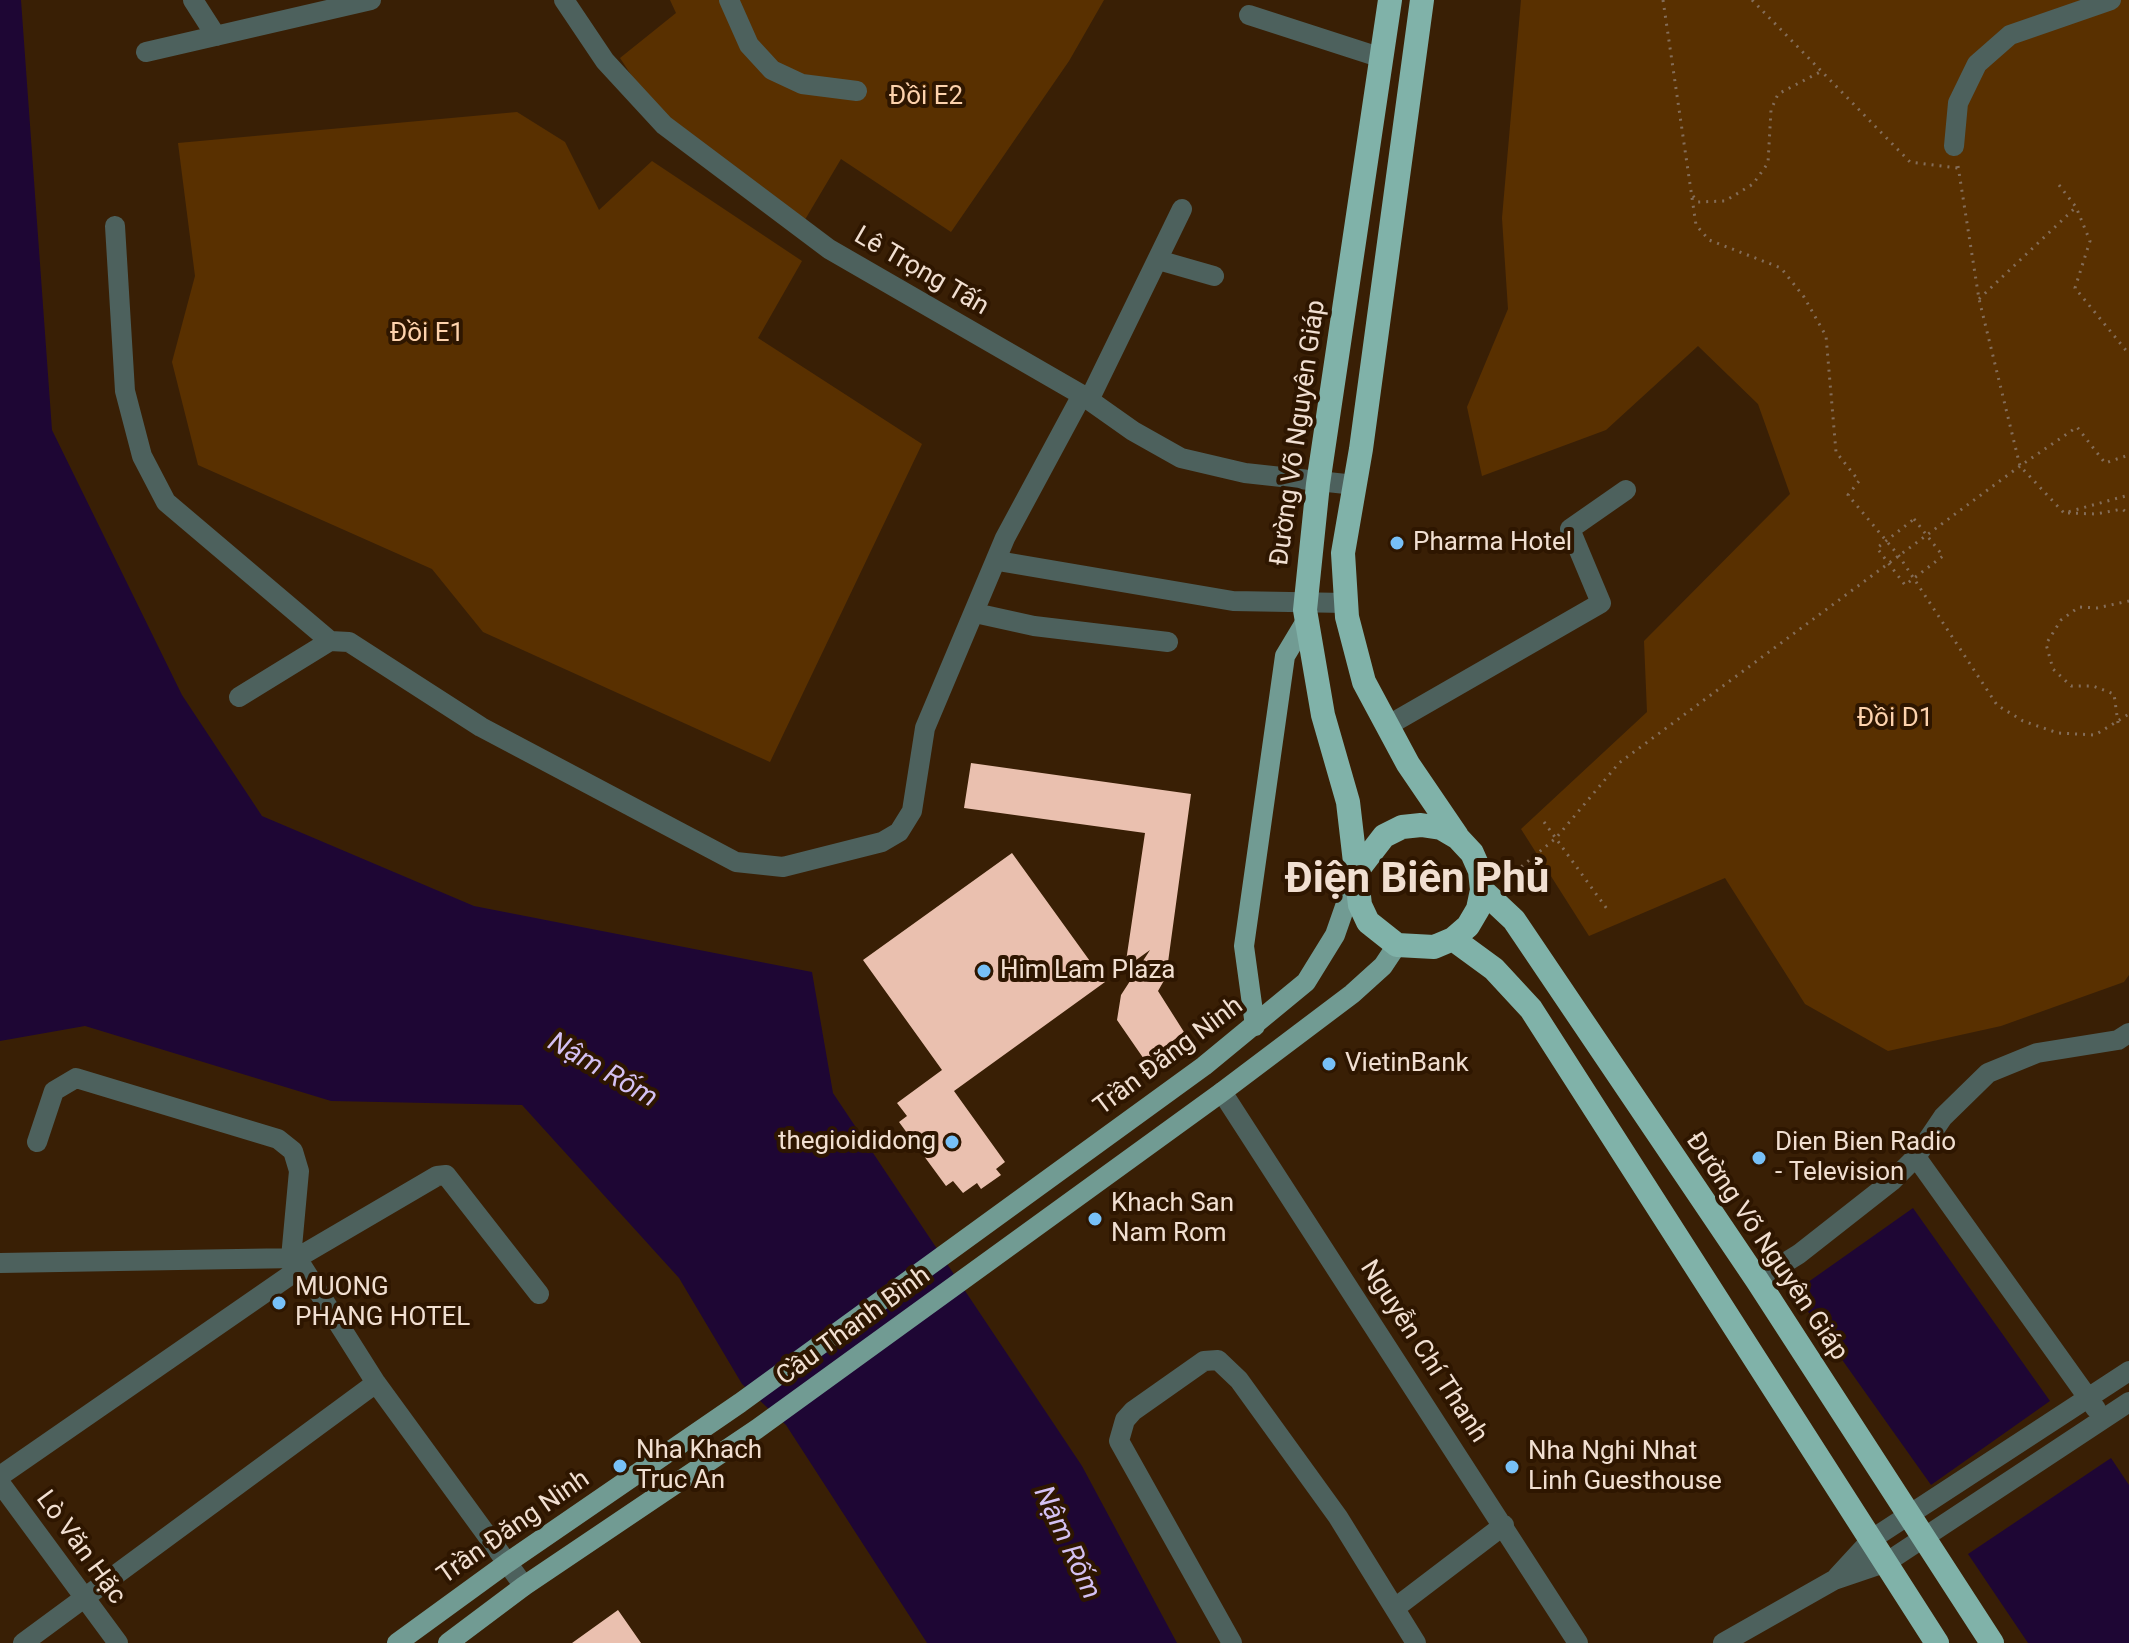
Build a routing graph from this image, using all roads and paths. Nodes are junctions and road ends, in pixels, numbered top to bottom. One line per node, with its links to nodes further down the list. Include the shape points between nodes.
1 (193, 0): 11 (street)
2 (371, 0): 11 (street)
3 (564, 0): 27 (street, Lê Trọng Tấn, via 605,61 644,104 726,174 829,249)
4 (729, 0): 15 (street, via 749,45 772,70 802,84)
5 (1390, 0): 13 (highway, Đường Võ Nguyên Giáp)
6 (1422, 0): 31 (highway)
7 (1663, 0): 19 (path)
8 (1752, 0): 14 (path)
9 (2111, 0): 16 (street, via 2010,35 1977,64 1958,103)
10 (1249, 15): 13 (street)
11 (216, 36): 12 (street)
12 (146, 52)
13 (1382, 58): 30 (highway, Đường Võ Nguyên Giáp)
14 (1820, 72): 17 (path, via 1910,162); 19 (path, via 1778,94 1771,110 1768,163 1753,184 1725,201 1698,202)
15 (857, 91)
16 (1954, 146): 17 (path)
17 (1958, 168): 25 (path)
18 (2059, 185): 20 (path)
19 (1691, 195): 37 (path, via 1696,225 1709,240 1781,268 1804,297 1826,336 1836,452 1859,481 1848,495)
20 (2076, 207): 25 (path); 26 (path, via 2090,241 2075,288)
21 (1182, 209): 23 (street)
22 (115, 226): 44 (street, via 125,391 142,456 166,502)
23 (1158, 260): 24 (street); 27 (street)
24 (1214, 276)
25 (1979, 299): 29 (path)
26 (2129, 354)
27 (1086, 398): 30 (street, Lê Trọng Tấn, via 1181,458); 38 (street, via 1005,538)
28 (2129, 455): 29 (path, via 2105,463 2077,427)
29 (2020, 466): 35 (path); 36 (path)
30 (1318, 484): 31 (street, Lê Trọng Tấn); 42 (highway, Đường Võ Nguyên Giáp)
31 (1355, 485): 41 (highway, via 1343,553)
32 (1626, 490): 49 (street, via 1570,529 1601,603)
33 (2129, 495): 35 (path)
34 (2129, 512): 35 (path)
35 (2064, 513)
36 (1926, 534): 37 (path); 39 (path, via 1914,519 1877,548); 39 (path, via 1943,556 1905,585)
37 (1899, 556): 39 (path); 48 (path, via 1997,705 2058,733 2095,735)
38 (998, 561): 42 (street); 43 (street)
39 (1889, 564): 52 (path, via 1619,763)
40 (2129, 601): 48 (path, via 2079,607 2061,620 2046,644 2053,669 2071,686 2093,686 2114,694)
41 (1346, 603): 42 (street); 49 (highway, via 1364,682)
42 (1306, 612): 53 (highway, Đường Võ Nguyên Giáp, via 1323,715 1348,802); 59 (main road, via 1285,656 1244,946)
43 (975, 613): 44 (street, via 925,728 912,811 899,832 831,858 783,867 736,862 701,847 481,727 349,642); 45 (street, via 1034,626)
44 (330, 641): 46 (street)
45 (1168, 642)
46 (239, 697)
47 (2129, 714): 48 (path)
48 (2118, 723)
49 (1387, 726): 51 (highway)
50 (1544, 822): 52 (path)
51 (1458, 838): 53 (highway, via 1441,828 1402,827 1376,843); 55 (highway, via 1472,853)
52 (1556, 838): 54 (path); 56 (path)
53 (1357, 871): 58 (highway, via 1360,905 1368,922); 59 (main road, Trần Đăng Ninh, via 1335,935 1306,982)
54 (1509, 877)
55 (1482, 890): 57 (highway, via 1468,926); 68 (highway, Đường Võ Nguyên Giáp, via 1514,920)
56 (1607, 909)
57 (1453, 939): 58 (highway, via 1434,947); 82 (highway, via 1494,969 1531,1009)
58 (1397, 945): 62 (main road, via 1352,994)
59 (1255, 1026): 61 (main road, Trần Đăng Ninh)
60 (2129, 1033): 64 (street, via 2118,1040 2037,1053 1988,1073 1943,1117)
61 (1204, 1066): 62 (main road); 65 (main road, Trần Đăng Ninh)
62 (1222, 1092): 76 (main road, Cầu Thanh Bình); 80 (street, Nguyễn Chí Thanh)
63 (37, 1142): 66 (street, via 54,1091 76,1078 278,1139 293,1151 299,1171)
64 (1916, 1157): 68 (street, via 1799,1254); 72 (street)
65 (962, 1243): 74 (main road, Cầu Thanh Bình)
66 (297, 1261): 67 (street); 69 (street, via 446,1175); 71 (street); 77 (street)
67 (0, 1263)
68 (1757, 1280): 79 (highway, Đường Võ Nguyên Giáp)
69 (539, 1294)
70 (2129, 1371): 72 (street)
71 (376, 1383): 84 (street); 87 (street)
72 (2088, 1398): 75 (street); 79 (street)
73 (2129, 1402): 75 (street)
74 (740, 1403): 84 (main road, Trần Đăng Ninh)
75 (2104, 1418): 81 (street)
76 (757, 1429): 86 (main road, Trần Đăng Ninh)
77 (0, 1476)
78 (0, 1483): 87 (street, Lò Văn Hặc)
79 (1909, 1516): 81 (highway, Đường Võ Nguyên Giáp); 82 (street)
80 (1504, 1525): 88 (street); 95 (street, Nguyễn Chí Thanh)
81 (1924, 1536): 83 (street); 98 (highway, Đường Võ Nguyên Giáp)
82 (1872, 1539): 83 (highway); 85 (street)
83 (1887, 1562): 85 (street); 97 (highway)
84 (507, 1563): 86 (street); 91 (main road, Trần Đăng Ninh)
85 (1834, 1580): 96 (street)
86 (524, 1586): 92 (main road, Trần Đăng Ninh)
87 (85, 1598): 89 (street); 90 (street, Lò Văn Hặc)
88 (1395, 1608): 93 (street, via 1338,1517 1239,1380 1218,1360 1204,1361 1133,1411 1119,1441); 94 (street)
89 (23, 1643)
90 (118, 1643)
91 (397, 1643)
92 (448, 1643)
93 (1232, 1643)
94 (1416, 1643)
95 (1578, 1643)
96 (1723, 1643)
97 (1937, 1643)
98 (1992, 1643)

